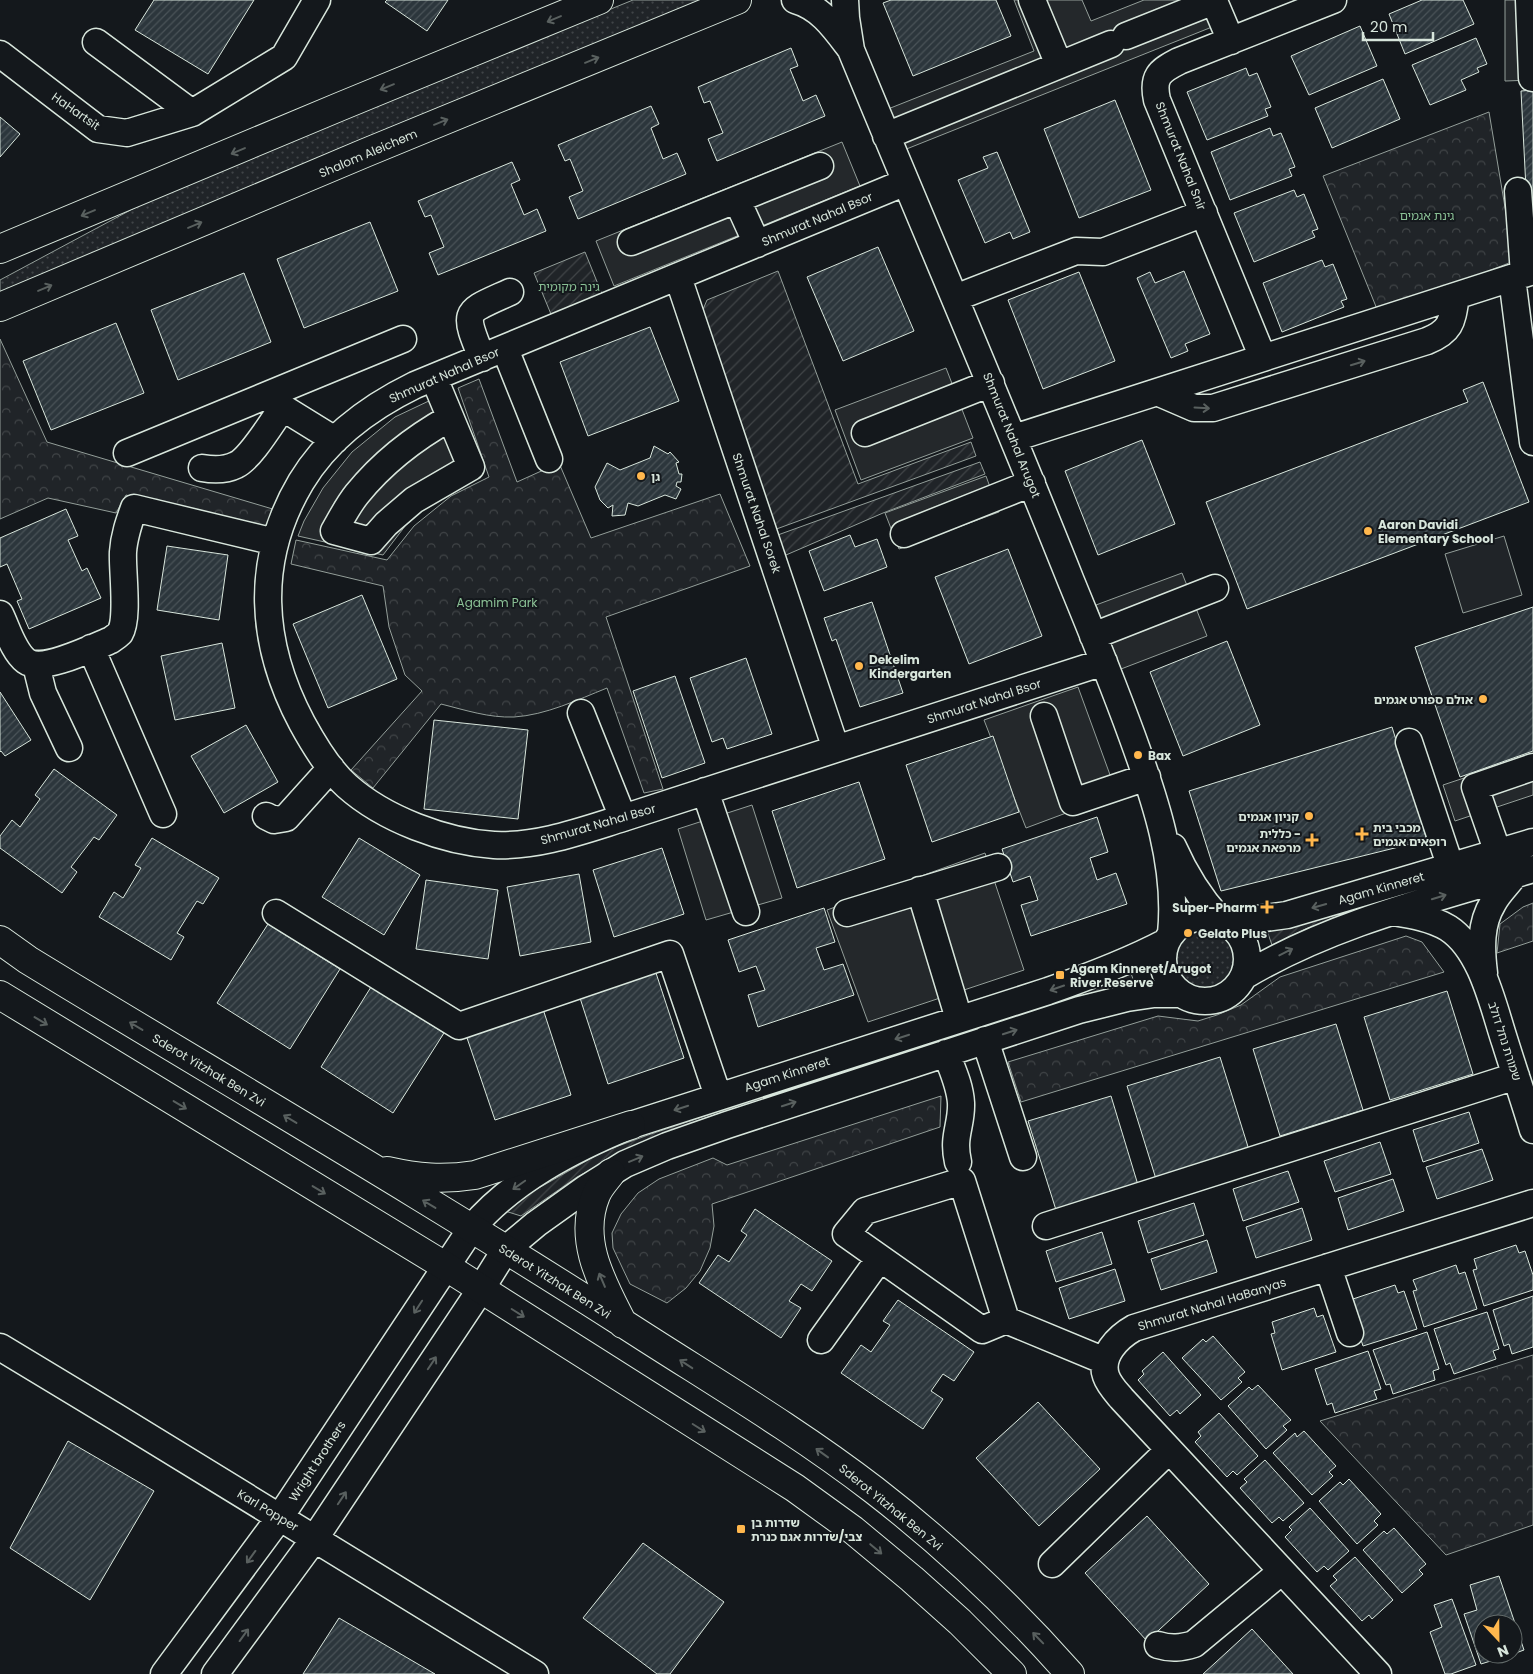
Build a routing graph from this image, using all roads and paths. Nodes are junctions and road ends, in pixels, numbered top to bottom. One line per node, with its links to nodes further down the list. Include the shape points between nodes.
1 (317, 0): 16 (street, HaHartsit, via 284,57)
2 (599, 0): 25 (main road, one-way to 25)
3 (737, 0): 31 (main road, Shalom Aleichem, one-way to 3)
4 (794, 0): 12 (street, Shmurat Nahal Arugot, via 815,9 829,21)
5 (846, 0): 12 (street, Shmurat Nahal Arugot)
6 (1032, 0): 14 (street)
7 (1333, 0): 9 (street, Shmurat Nahal Snir)
8 (1529, 0): 15 (street)
9 (1289, 8): 10 (street, Shmurat Nahal Snir)
10 (1231, 41): 14 (street, via 1214,1); 22 (street, Shmurat Nahal Snir, via 1166,68 1157,77 1155,89)
11 (96, 42): 16 (street)
12 (851, 50): 17 (street, Shmurat Nahal Arugot)
13 (0, 54): 16 (street, HaHartsit, via 98,129 127,133)
14 (1059, 65): 17 (street)
15 (1532, 78)
16 (192, 113)
17 (886, 136): 19 (street, Shmurat Nahal Arugot)
18 (820, 166): 21 (street)
19 (906, 182): 24 (street, Shmurat Nahal Bsor); 30 (street, Shmurat Nahal Arugot)
20 (1518, 191): 26 (street)
21 (737, 200): 23 (street); 24 (street)
22 (1204, 213): 30 (street, via 1103,252 1076,251); 34 (street, Shmurat Nahal Snir)
23 (631, 242)
24 (757, 244): 27 (street, Shmurat Nahal Bsor)
25 (0, 250)
26 (1523, 274): 29 (street); 43 (street)
27 (678, 277): 33 (street, Shmurat Nahal Bsor); 60 (street, Shmurat Nahal Sorek)
28 (510, 292): 33 (street, via 470,314 469,326)
29 (1456, 296): 34 (street); 37 (street, one-way to 29, via 1194,408 1213,408 1427,341 1446,330 1452,321)
30 (955, 298): 36 (street, Shmurat Nahal Arugot)
31 (0, 307)
32 (403, 339): 38 (street)
33 (493, 353): 35 (street, Shmurat Nahal Bsor); 45 (street)
34 (1264, 358): 37 (street)
35 (434, 378): 39 (street); 42 (street, Shmurat Nahal Bsor, via 386,400)
36 (991, 382): 40 (street); 41 (street, Shmurat Nahal Arugot)
37 (1156, 392): 41 (street)
38 (274, 402): 42 (street); 44 (street); 46 (street, via 245,459 224,469)
39 (450, 418): 39 (street, via 471,467 414,500 371,541 334,531 356,495 395,453)
40 (865, 433)
41 (1014, 438): 47 (street, Shmurat Nahal Arugot)
42 (335, 440): 49 (street, Shmurat Nahal Bsor, via 301,482)
43 (1533, 442)
44 (127, 452)
45 (549, 459)
46 (202, 468)
47 (1032, 483): 48 (street); 52 (street, Shmurat Nahal Arugot)
48 (904, 534)
49 (276, 542): 53 (street, via 134,508 123,552 123,625 120,634); 62 (street, Shmurat Nahal Bsor, via 268,579 267,611 272,645 296,711 310,739)
50 (1215, 588): 52 (street)
51 (0, 614): 55 (street, via 17,650 26,662)
52 (1093, 636): 54 (street, Shmurat Nahal Arugot)
53 (91, 648): 55 (street, via 52,663); 65 (street)
54 (1104, 662): 60 (street, Shmurat Nahal Bsor); 63 (street, Shmurat Nahal Arugot)
55 (36, 665): 59 (street, via 42,693)
56 (581, 713): 67 (street)
57 (1044, 716): 63 (street, via 1073,802)
58 (1409, 742): 72 (street)
59 (69, 748)
60 (836, 749): 64 (street, Shmurat Nahal Bsor)
61 (1533, 767): 70 (street, via 1475,788)
62 (331, 768): 66 (street, via 286,818 274,820); 67 (street, Shmurat Nahal Bsor, via 347,786 372,804 434,833 462,840 523,844)
63 (1147, 777): 68 (street, Shmurat Nahal Arugot)
64 (705, 791): 67 (street, Shmurat Nahal Bsor); 75 (street)
65 (163, 814)
66 (266, 816)
67 (623, 818)
68 (1161, 824): 79 (street, Shmurat Nahal Arugot, via 1186,875 1206,905); 80 (street, Shmurat Nahal Arugot, via 1172,886 1173,913)
69 (1533, 842): 70 (street, Agam Kinneret)
70 (1498, 853): 72 (street, Agam Kinneret)
71 (998, 867): 74 (street)
72 (1451, 868): 79 (street, Agam Kinneret, one-way to 79, via 1287,915)
73 (1524, 872): 76 (street, Agam Kinneret, one-way to 73); 83 (street, שמורת נחל דולב, via 1492,903 1481,946)
74 (920, 890): 78 (street); 86 (street)
75 (746, 912)
76 (1392, 912): 82 (street, Agam Kinneret, one-way to 76, via 1295,947); 83 (street, שמורת נחל דולב, via 1419,917 1448,928 1473,956)
77 (276, 913): 90 (street, via 459,1026 670,954)
78 (847, 913)
79 (1223, 921): 80 (street, via 1196,917 1184,922); 82 (street, via 1237,931 1244,943 1248,956)
80 (1169, 938): 84 (street, via 1163,965 1166,976); 86 (street, Agam Kinneret, one-way to 86, via 1146,952 1091,976)
81 (0, 940): 95 (main road, Sderot Yitzhak Ben Zvi, one-way to 81)
82 (1244, 976): 84 (street, via 1230,992 1218,999 1205,1001)
83 (1485, 981): 89 (street, שמורת נחל דולב)
84 (1181, 994): 87 (street, one-way to 84, via 1127,998)
85 (0, 995): 102 (main road, one-way to 102)
86 (959, 1019): 90 (street, Agam Kinneret, one-way to 90)
87 (985, 1040): 88 (street); 93 (street)
88 (946, 1053): 94 (street, via 958,1084 961,1103 955,1142); 96 (street, one-way to 88, via 667,1146)
89 (1516, 1076): 92 (street, שמורת נחל דולב); 98 (street)
90 (718, 1096): 91 (street, Agam Kinneret, one-way to 91)
91 (631, 1125): 95 (main road, via 474,1176 448,1179 412,1176); 99 (street, Agam Kinneret, one-way to 99, via 596,1140 535,1174 492,1206)
92 (1533, 1130)
93 (1022, 1157)
94 (958, 1162)
95 (369, 1167): 99 (main road, Sderot Yitzhak Ben Zvi, one-way to 95)
96 (611, 1173): 100 (street); 106 (main road, one-way to 96, via 592,1257 589,1234 590,1213 596,1194)
97 (1533, 1203): 103 (street, Shmurat Nahal HaBanyas)
98 (1046, 1226)
99 (471, 1229): 100 (main road, Sderot Yitzhak Ben Zvi); 102 (street, Agam Kinneret)
100 (506, 1248): 104 (street); 106 (main road, Sderot Yitzhak Ben Zvi)
101 (880, 1258): 105 (street, via 982,1330); 105 (street, via 846,1234 865,1211 962,1181); 108 (street)
102 (445, 1266): 104 (main road); 112 (street, Wright brothers, one-way to 112)
103 (1328, 1267): 107 (street); 110 (street, Shmurat Nahal HaBanyas, via 1134,1328 1121,1336)
104 (481, 1289): 113 (street, one-way to 104); 120 (main road, one-way to 120, via 795,1488 854,1530 960,1622)
105 (1006, 1320): 110 (street)
106 (623, 1324): 121 (main road, Sderot Yitzhak Ben Zvi, one-way to 106, via 998,1597 873,1490 809,1443)
107 (1350, 1333)
108 (821, 1340)
109 (0, 1347): 112 (street, Karl Popper)
110 (1105, 1361): 111 (street, via 1106,1376 1112,1388)
111 (1169, 1450): 114 (street); 115 (street)
112 (280, 1517): 113 (street, Karl Popper); 117 (street, Wright brothers, one-way to 117)
113 (315, 1538): 118 (street, one-way to 113); 119 (street, Karl Popper)
114 (1052, 1564)
115 (1282, 1571): 116 (street, via 1194,1644 1181,1648); 122 (street)
116 (1158, 1645)
117 (164, 1674)
118 (215, 1674)
119 (535, 1674)
120 (1012, 1674)
121 (1070, 1674)
122 (1378, 1674)

